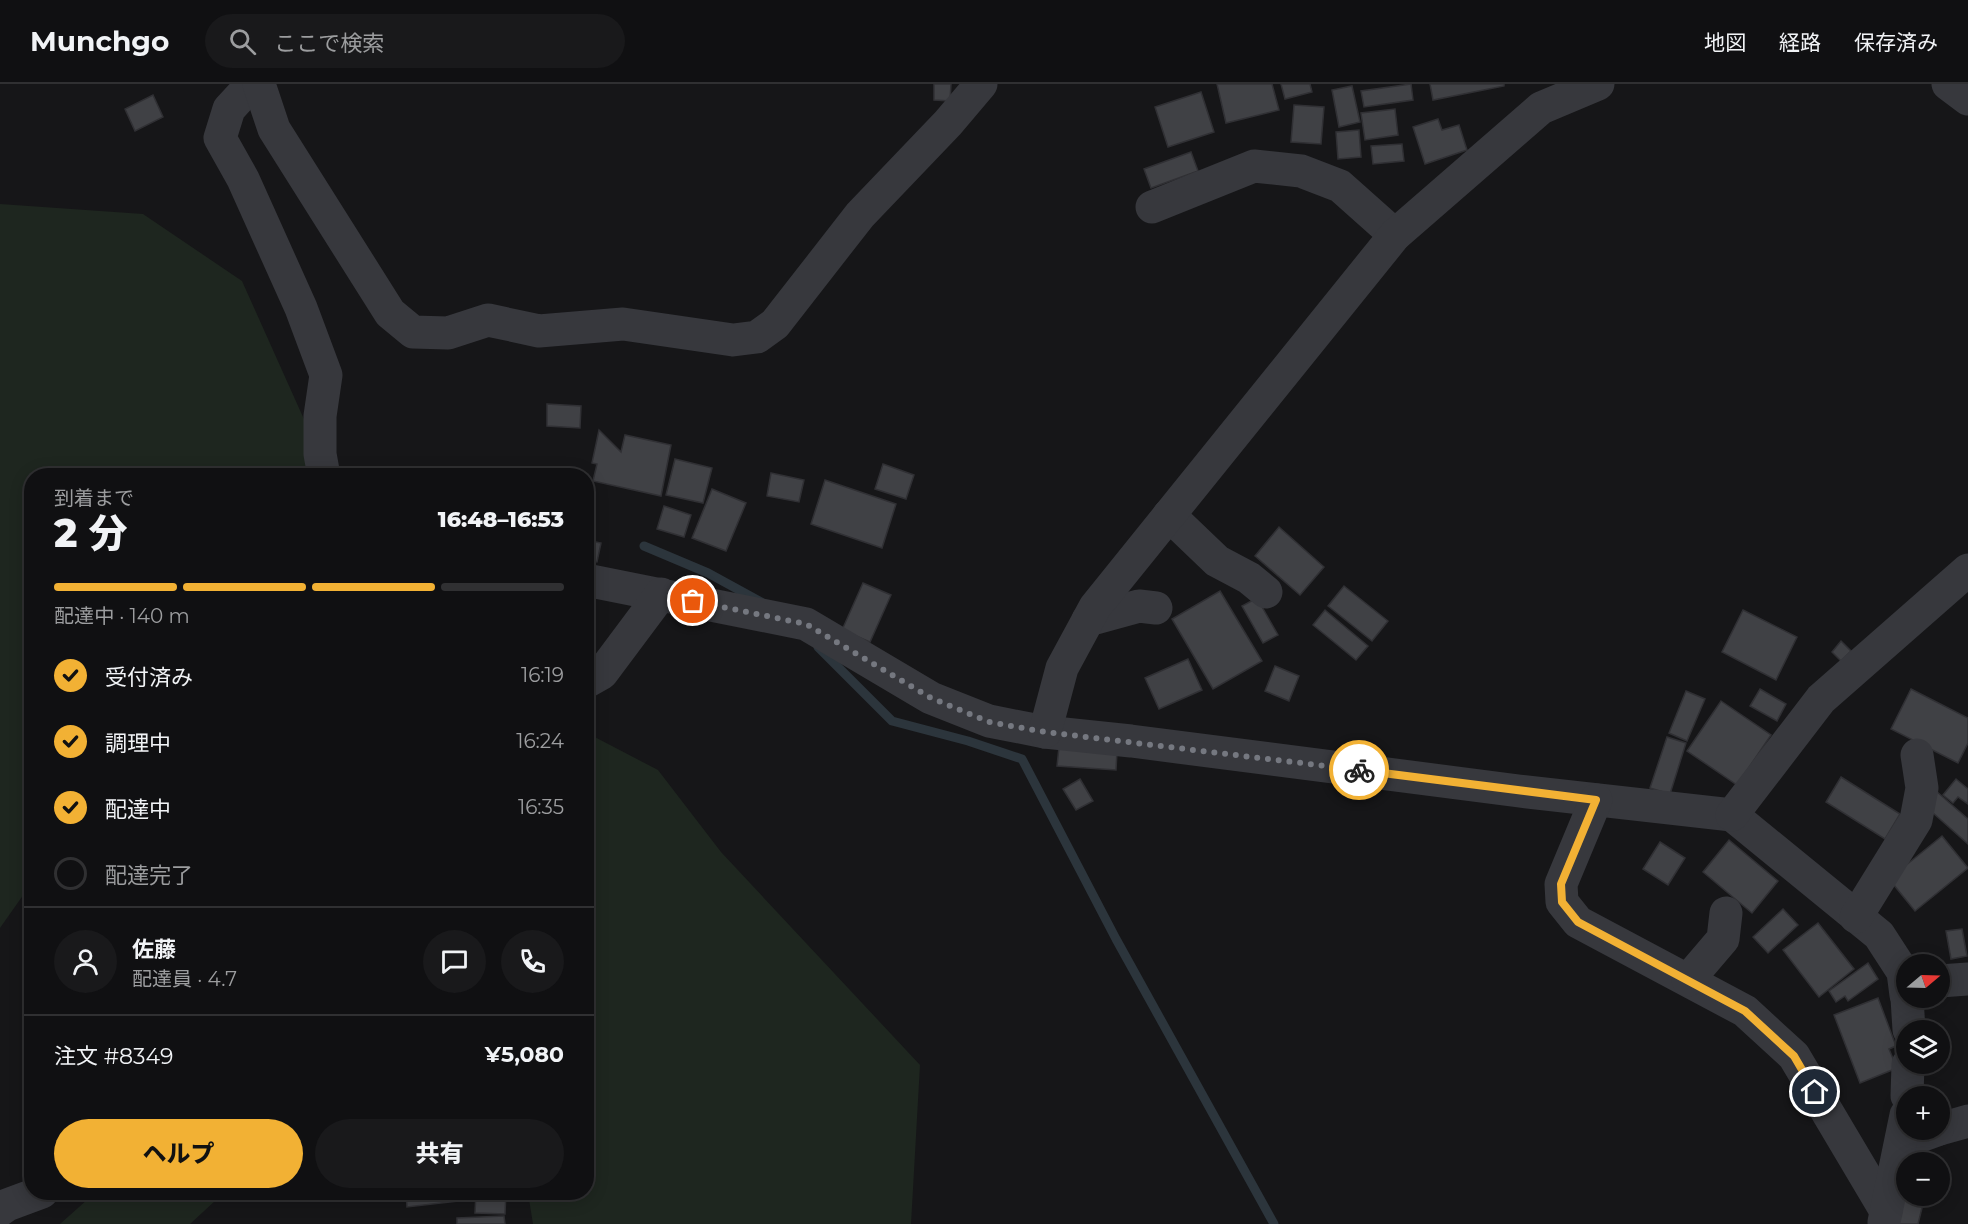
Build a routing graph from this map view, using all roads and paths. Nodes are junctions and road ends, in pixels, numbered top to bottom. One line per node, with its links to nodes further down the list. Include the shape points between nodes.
1 (252, 84): 9 (street, via 230,109 220,138 243,179 301,308 326,375 320,416)
2 (259, 84): 3 (street, via 274,129 390,313 413,332 448,333 488,320 539,331 622,324 733,340 757,338 775,324 860,215)
3 (981, 84)
4 (1598, 84): 8 (street, via 1541,108)
5 (1948, 84): 6 (street)
6 (1968, 99)
7 (1152, 207): 8 (street, via 1254,165 1301,171 1340,186)
8 (1395, 236): 10 (street)
9 (323, 468)
10 (1169, 515): 13 (street, via 1217,561); 16 (street, via 1095,606)
11 (1968, 570): 21 (street, via 1821,699)
12 (594, 581): 14 (street)
13 (1266, 592)
14 (661, 594): 17 (street, via 602,673); 18 (street, via 806,624 931,698 989,722)
15 (1156, 608): 16 (street, via 1139,606)
16 (1088, 620): 18 (street, via 1062,668)
17 (594, 678)
18 (1045, 732): 20 (street)
19 (1917, 755): 23 (street, via 1922,788 1916,820)
20 (1596, 800): 21 (street); 26 (street, via 1561,884 1562,902 1578,922)
21 (1732, 815): 23 (street)
22 (1726, 913): 26 (street, via 1723,939)
23 (1857, 917): 24 (street, via 1879,935)
24 (1896, 961)
25 (1968, 979): 27 (street)
26 (1688, 980): 33 (street, via 1745,1011 1794,1056)
27 (1950, 980)
28 (1968, 1121): 29 (street)
29 (1950, 1126)
30 (1902, 1140): 33 (street)
31 (24, 1199): 32 (street)
32 (0, 1210)
33 (1885, 1218)

